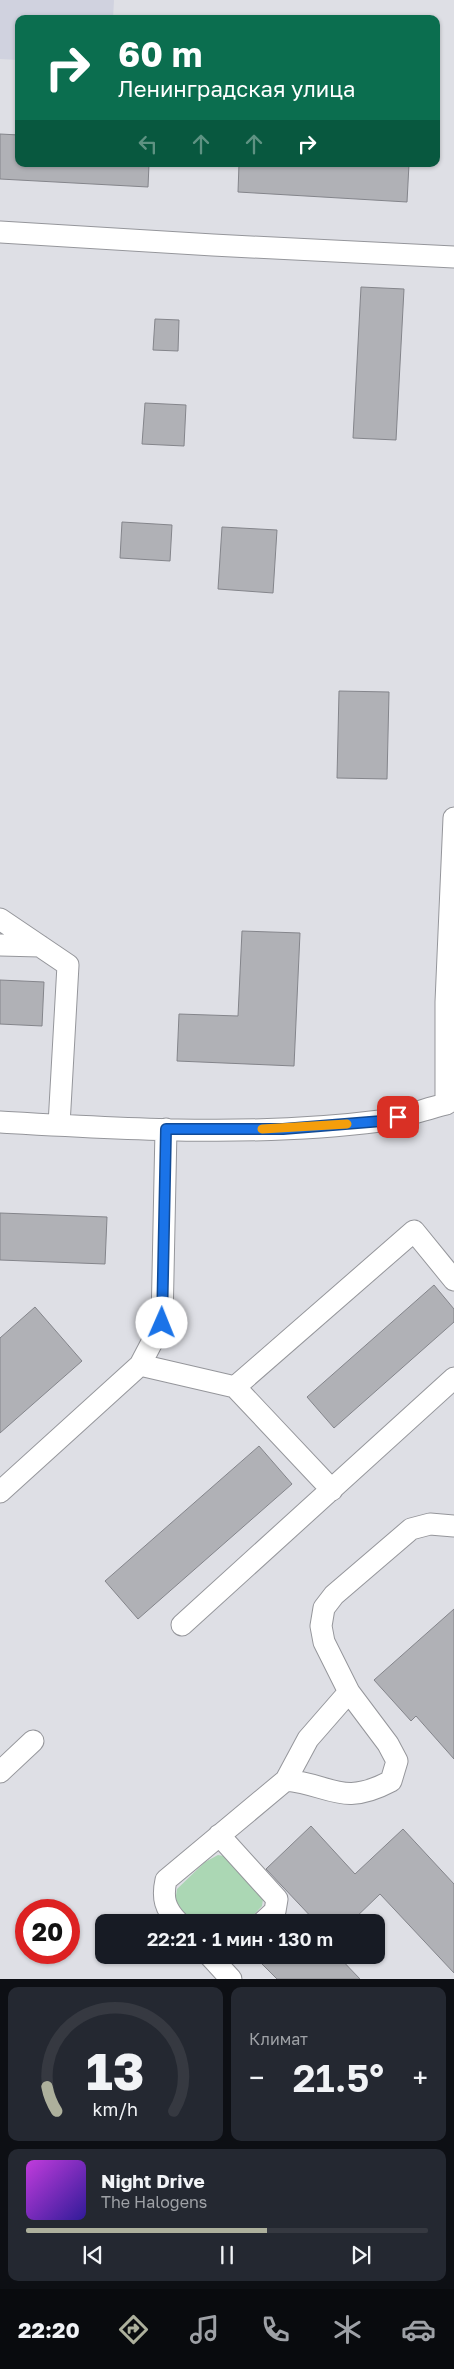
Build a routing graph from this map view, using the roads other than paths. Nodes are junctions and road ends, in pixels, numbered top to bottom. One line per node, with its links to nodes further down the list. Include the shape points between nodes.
1 (0, 232): 2 (street)
2 (454, 257)
3 (454, 818): 7 (street, via 446,1002)
4 (0, 919): 6 (street)
5 (0, 945): 6 (street)
6 (41, 946): 9 (street, via 68,965)
7 (451, 1105): 10 (street, via 382,1121 283,1129)
8 (0, 1122): 9 (street)
9 (60, 1125): 10 (street)
10 (166, 1129): 12 (street, via 162,1323)
11 (454, 1280): 14 (street, via 414,1231)
12 (140, 1365): 14 (street); 16 (street)
13 (454, 1378): 15 (street)
14 (235, 1387): 15 (street)
15 (332, 1490): 18 (street)
16 (0, 1492)
17 (454, 1526): 19 (street, via 430,1524 411,1529 334,1595 324,1608 321,1626 324,1642)
18 (182, 1625)
19 (349, 1692): 22 (street, via 308,1739); 22 (street, via 397,1761 391,1781 374,1790 353,1795 327,1791 308,1782)
20 (33, 1742): 21 (street)
21 (0, 1772)
22 (286, 1780): 23 (street)
23 (219, 1835): 24 (street, via 166,1880 163,1896); 25 (street, via 277,1899)
24 (171, 1914)
25 (272, 1914)

